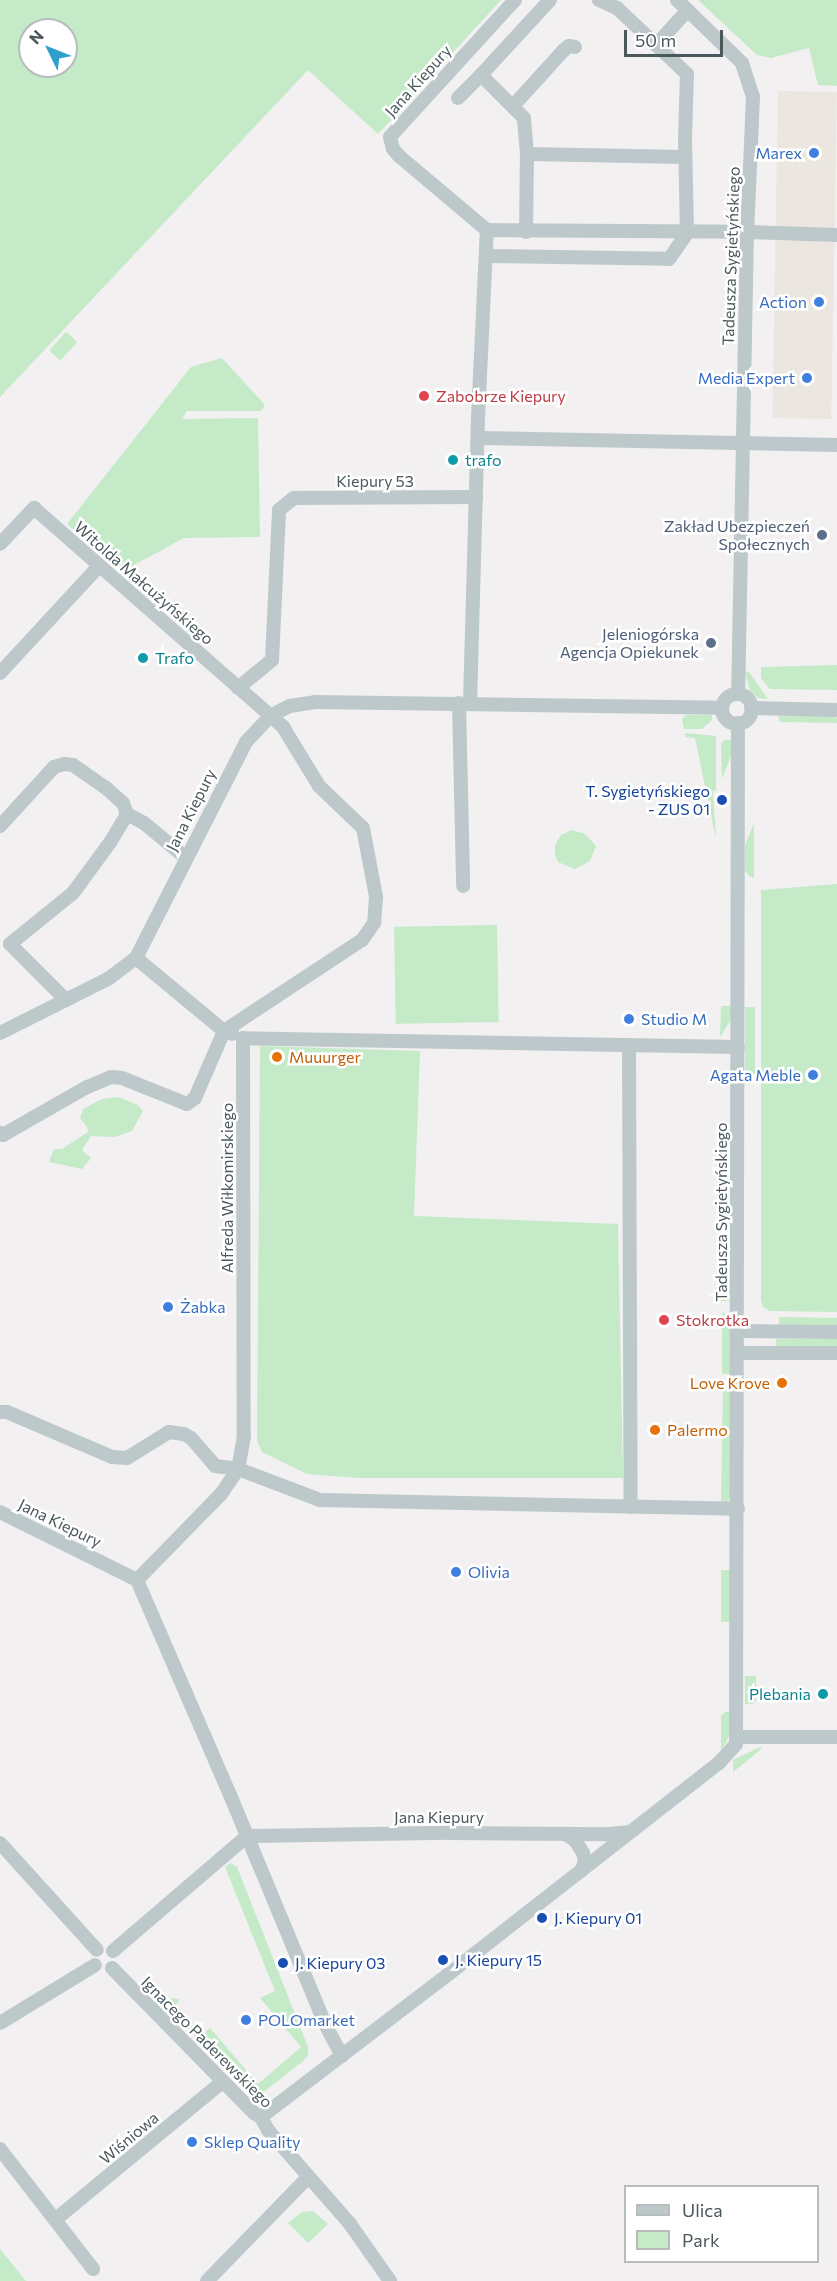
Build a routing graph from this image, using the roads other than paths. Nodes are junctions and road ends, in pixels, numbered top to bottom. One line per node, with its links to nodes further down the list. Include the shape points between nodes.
1 (515, 0): 13 (street, Jana Kiepury, via 390,136 399,156)
2 (550, 0): 8 (street)
3 (599, 0): 6 (street, via 617,8)
4 (677, 0): 5 (street)
5 (688, 10): 6 (street); 14 (street, Tadeusza Sygietyńskiego, via 733,52 751,85)
6 (656, 45): 12 (street, via 687,74)
7 (575, 47): 10 (street, via 564,50)
8 (481, 75): 9 (street); 10 (street, via 493,93)
9 (458, 98)
10 (513, 106): 11 (street, via 524,118)
11 (526, 154): 12 (street); 15 (street)
12 (685, 157): 16 (street)
13 (487, 230): 15 (street); 18 (street)
14 (747, 231): 16 (street); 17 (street); 20 (street, Tadeusza Sygietyńskiego)
15 (526, 232): 16 (street)
16 (687, 233): 18 (street, via 669,259)
17 (837, 235)
18 (487, 256): 19 (street)
19 (478, 438): 20 (street); 22 (street)
20 (743, 444): 21 (street); 27 (street, Tadeusza Sygietyńskiego)
21 (837, 445)
22 (476, 497): 26 (street, Kiepury 53, via 294,498 279,510 272,660); 28 (street)
23 (0, 544): 24 (street, Witolda Małcużyńskiego, via 34,508)
24 (99, 566): 25 (street); 26 (street, Witolda Małcużyńskiego)
25 (0, 673)
26 (238, 688): 32 (street, Witolda Małcużyńskiego)
27 (738, 694): 29 (street, via 727,698); 30 (street, via 747,699)
28 (464, 703): 29 (street, Jana Kiepury); 32 (street, Jana Kiepury, via 315,702 290,706); 37 (street)
29 (722, 708): 33 (street, via 728,720)
30 (751, 708): 31 (street); 33 (street, via 747,719)
31 (837, 710)
32 (270, 716): 36 (street, Jana Kiepury, via 246,742); 41 (street, Witolda Małcużyńskiego, via 283,727 319,786 363,828 376,897 374,923 362,940)
33 (738, 723): 45 (street, Tadeusza Sygietyńskiego)
34 (127, 814): 35 (street, via 123,803 105,787 73,765 64,764 54,767); 36 (street); 38 (street, via 73,893)
35 (0, 826)
36 (185, 857): 39 (street, Jana Kiepury)
37 (463, 886)
38 (5, 939): 40 (street)
39 (136, 958): 40 (street, Jana Kiepury, via 108,979); 41 (street)
40 (66, 1000): 42 (street, Jana Kiepury)
41 (224, 1031): 43 (street); 46 (street, via 195,1098 187,1104 111,1077 3,1135)
42 (0, 1033)
43 (243, 1038): 44 (street); 52 (street, Alfreda Wiłkomirskiego, via 244,1436)
44 (629, 1045): 45 (street); 53 (street)
45 (738, 1047): 47 (street, Tadeusza Sygietyńskiego)
46 (0, 1133)
47 (738, 1331): 48 (street); 49 (street, Tadeusza Sygietyńskiego)
48 (837, 1332)
49 (738, 1353): 50 (street); 54 (street, Tadeusza Sygietyńskiego)
50 (837, 1353)
51 (0, 1412): 52 (street, via 112,1457 127,1458 169,1432 184,1434 215,1466)
52 (238, 1469): 53 (street, via 320,1500); 56 (street, via 221,1494)
53 (631, 1507): 54 (street)
54 (738, 1509): 57 (street, Tadeusza Sygietyńskiego)
55 (0, 1512): 56 (street, Jana Kiepury)
56 (137, 1580): 61 (street)
57 (738, 1737): 58 (street); 59 (street, via 729,1754)
58 (837, 1737)
59 (631, 1831): 60 (street, Jana Kiepury); 63 (street)
60 (565, 1834): 61 (street, Jana Kiepury); 63 (street, via 583,1853 585,1862)
61 (247, 1836): 65 (street); 69 (street)
62 (3, 1851): 64 (street)
63 (580, 1871): 69 (street)
64 (97, 1950): 65 (street, via 107,1947); 66 (street, via 93,1957)
65 (113, 1951): 67 (street, via 116,1960)
66 (95, 1965): 67 (street, via 101,1970); 68 (street)
67 (112, 1968): 70 (street, Ignacego Paderewskiego)
68 (0, 2023)
69 (342, 2056): 71 (street)
70 (222, 2082): 71 (street, Ignacego Paderewskiego); 74 (street, Wiśniowa)
71 (261, 2117): 73 (street, Ignacego Paderewskiego)
72 (0, 2149): 74 (street)
73 (308, 2177): 76 (street); 77 (street, Ignacego Paderewskiego, via 356,2231)
74 (56, 2219): 75 (street)
75 (93, 2270)
76 (207, 2281)
77 (390, 2281)

